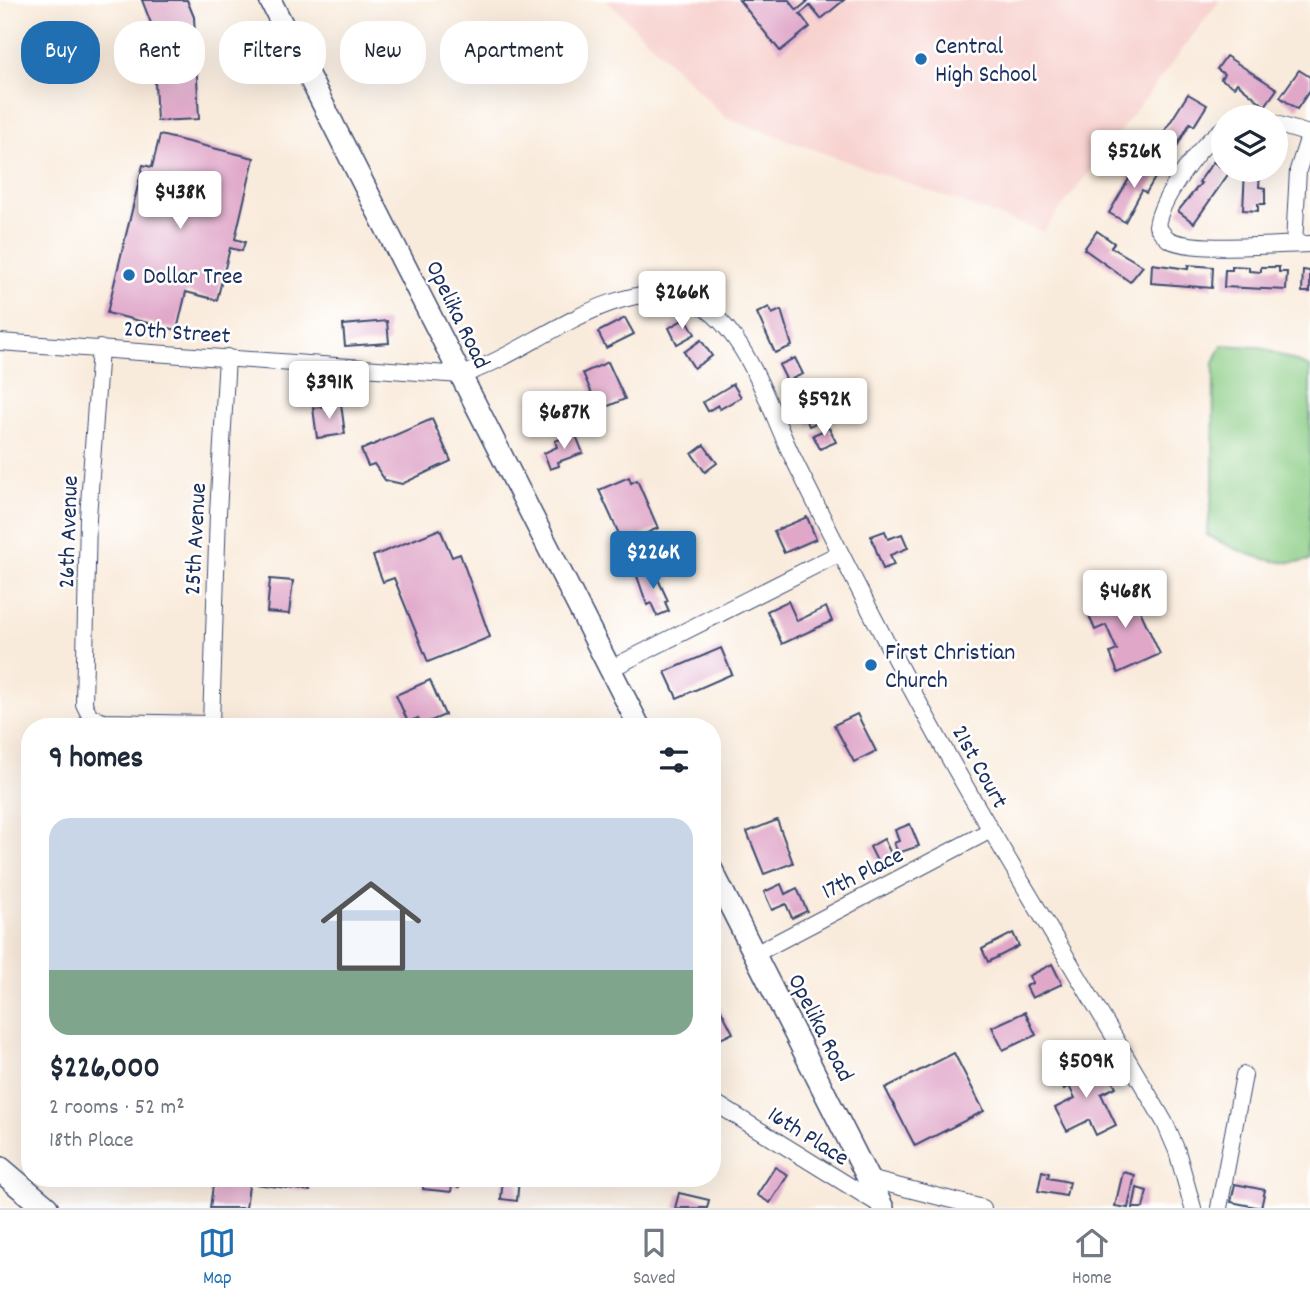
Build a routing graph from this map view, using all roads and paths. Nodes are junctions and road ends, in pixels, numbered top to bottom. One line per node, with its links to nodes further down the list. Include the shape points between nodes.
1 (270, 0): 10 (main road, Opelika Road)
2 (1288, 127): 3 (street)
3 (1310, 133): 5 (street, via 1298,170)
4 (1211, 142): 5 (street, via 1159,212 1157,226 1168,239)
5 (1302, 244)
6 (669, 294): 10 (street, 20th Street, via 610,303 485,368); 11 (street, 21st Court, via 697,302 731,331)
7 (0, 342): 8 (street, 20th Street)
8 (100, 348): 9 (street, 20th Street); 13 (street, 26th Avenue, via 88,518 83,690)
9 (227, 357): 10 (street, 20th Street); 14 (street, 25th Avenue)
10 (461, 374): 12 (main road, Opelika Road)
11 (840, 553): 12 (street); 16 (street, 21st Court)
12 (610, 669): 15 (main road, Opelika Road)
13 (94, 718)
14 (212, 718)
15 (635, 718)
16 (991, 830): 18 (street, 17th Place); 28 (street, 21st Court, via 1165,1123)
17 (721, 888): 18 (main road, Opelika Road)
18 (755, 954): 22 (main road, Opelika Road)
19 (1244, 1075): 29 (street)
20 (721, 1107): 25 (street, 16th Place)
21 (0, 1169): 24 (highway)
22 (869, 1179): 25 (main road, Opelika Road); 27 (street)
23 (21, 1187): 26 (highway)
24 (21, 1187)
25 (882, 1207)
26 (46, 1208)
27 (983, 1208)
28 (1193, 1208)
29 (1219, 1208)

